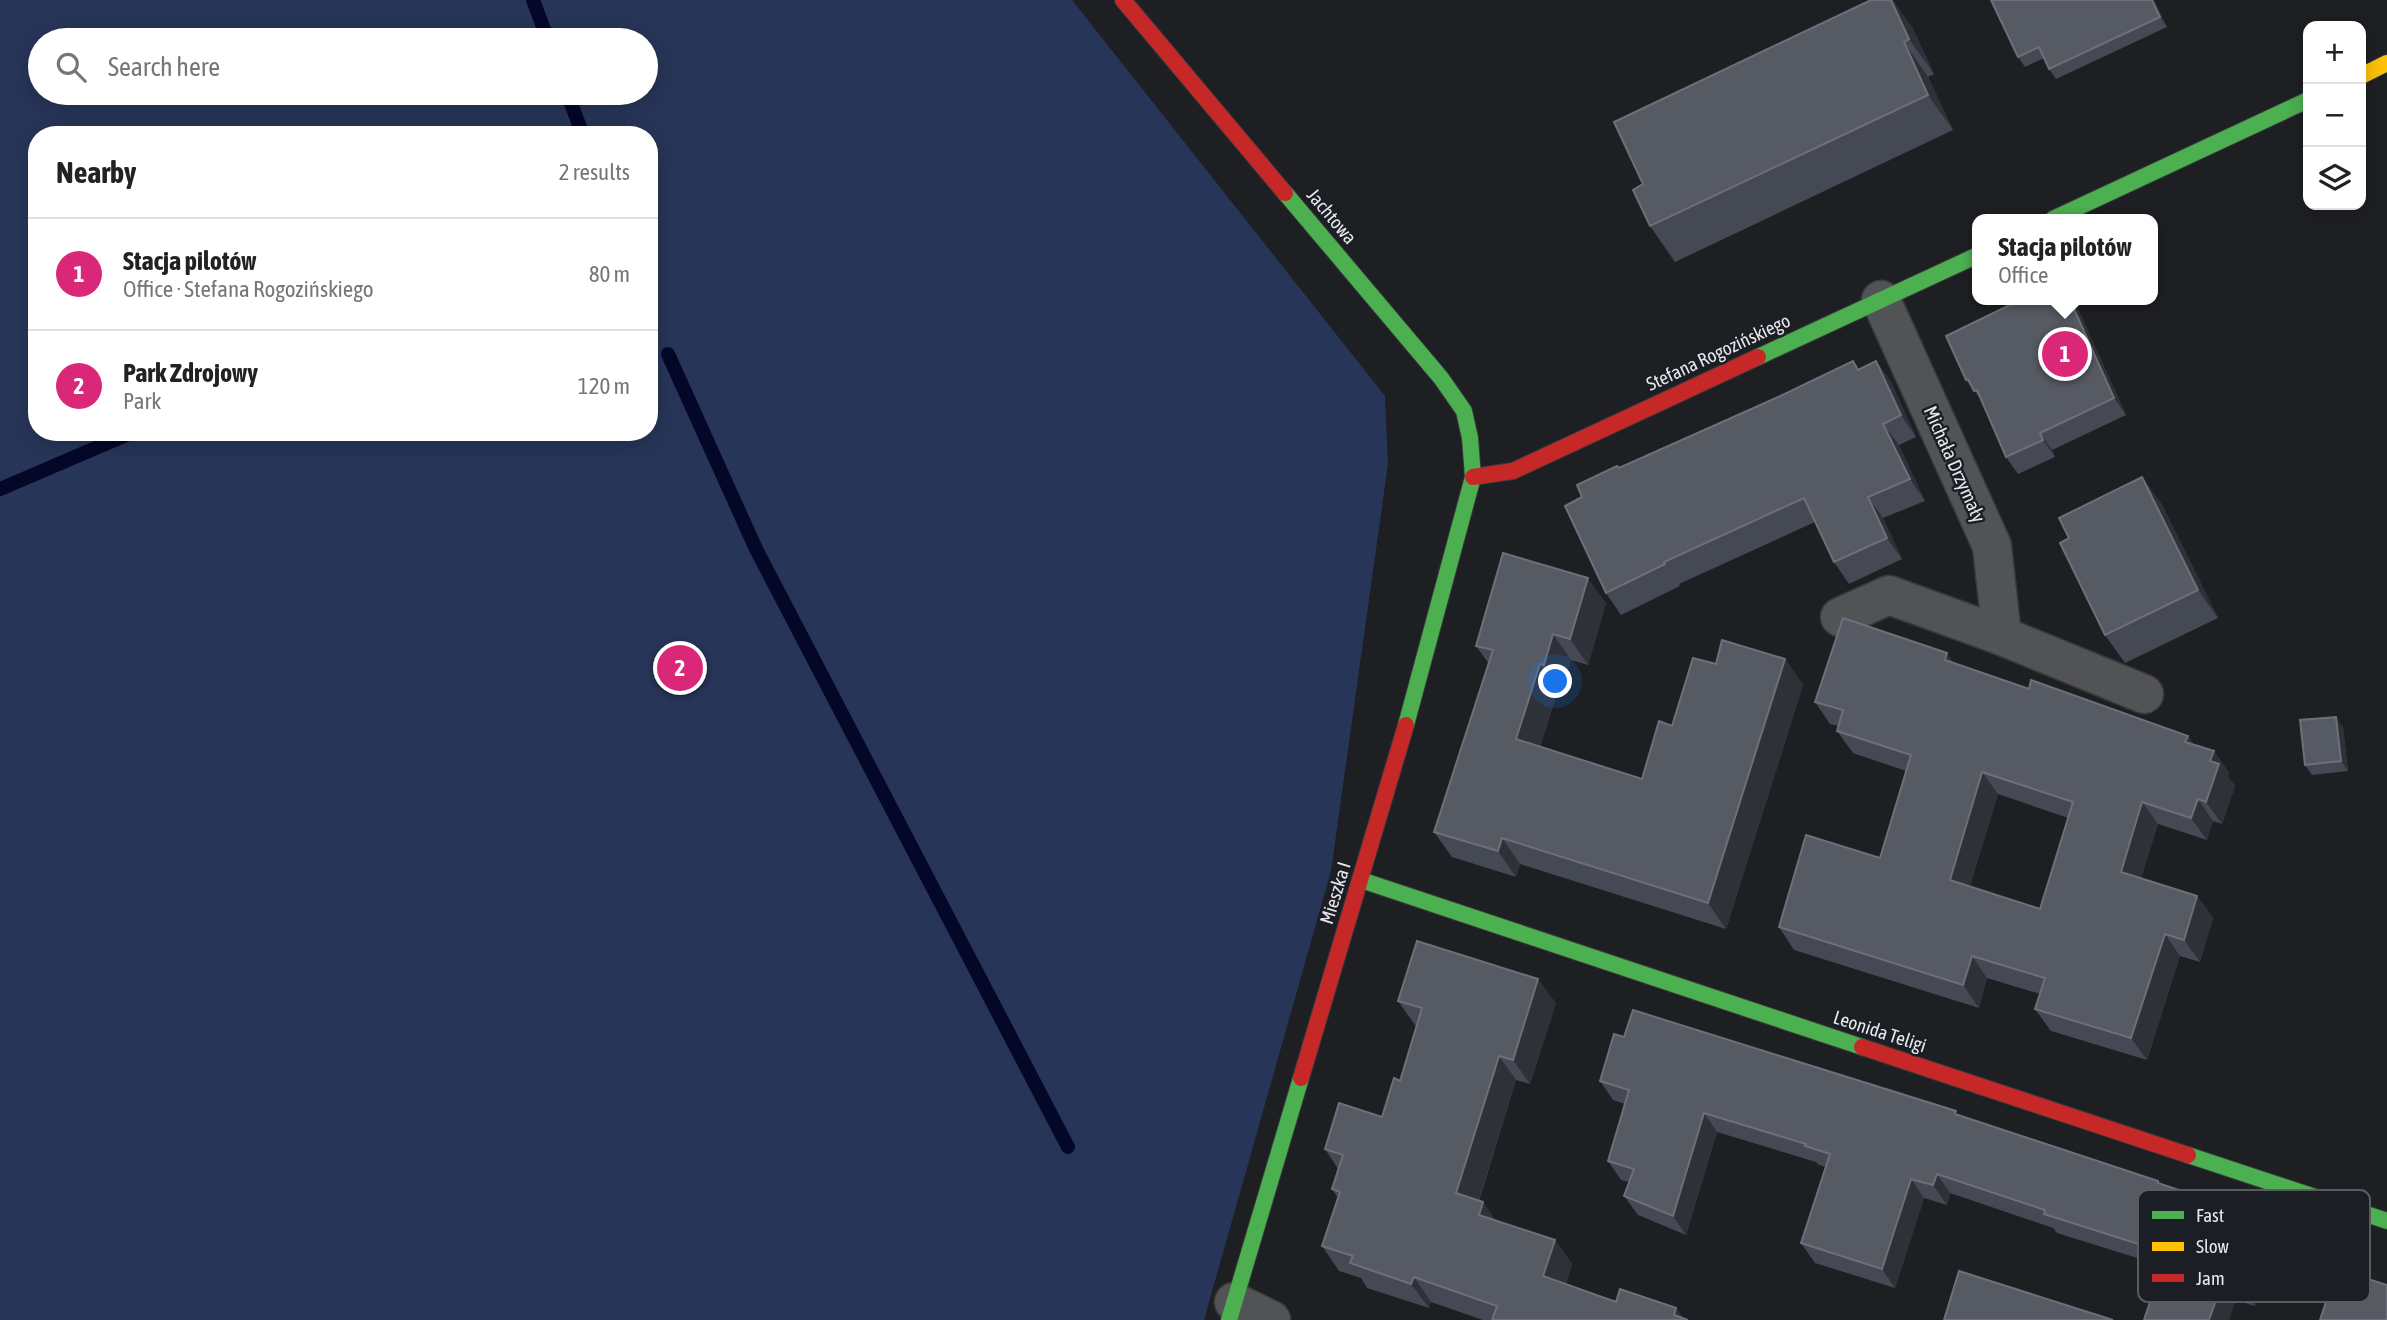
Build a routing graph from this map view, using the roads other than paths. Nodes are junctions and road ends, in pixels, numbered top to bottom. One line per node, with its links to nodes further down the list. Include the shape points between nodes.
1 (1123, 0): 8 (street, Jachtowa, via 1441,378 1464,411)
2 (2387, 63): 3 (street)
3 (2366, 74)
4 (2303, 102): 5 (street)
5 (2064, 214)
6 (1972, 258): 7 (street, Stefana Rogozińskiego)
7 (1881, 300): 8 (street, Stefana Rogozińskiego, via 1513,471); 10 (street, Michała Drzymały, via 1992,546)
8 (1473, 477): 12 (street, Mieszka I)
9 (1840, 617): 10 (street, via 1889,595)
10 (2002, 636): 11 (street)
11 (2144, 694)
12 (1361, 880): 13 (street, Leonida Teligi); 16 (street, Mieszka I)
13 (2294, 1190)
14 (2370, 1215): 15 (street, Leonida Teligi)
15 (2387, 1221)
16 (1231, 1311): 17 (street)
17 (1271, 1320)

